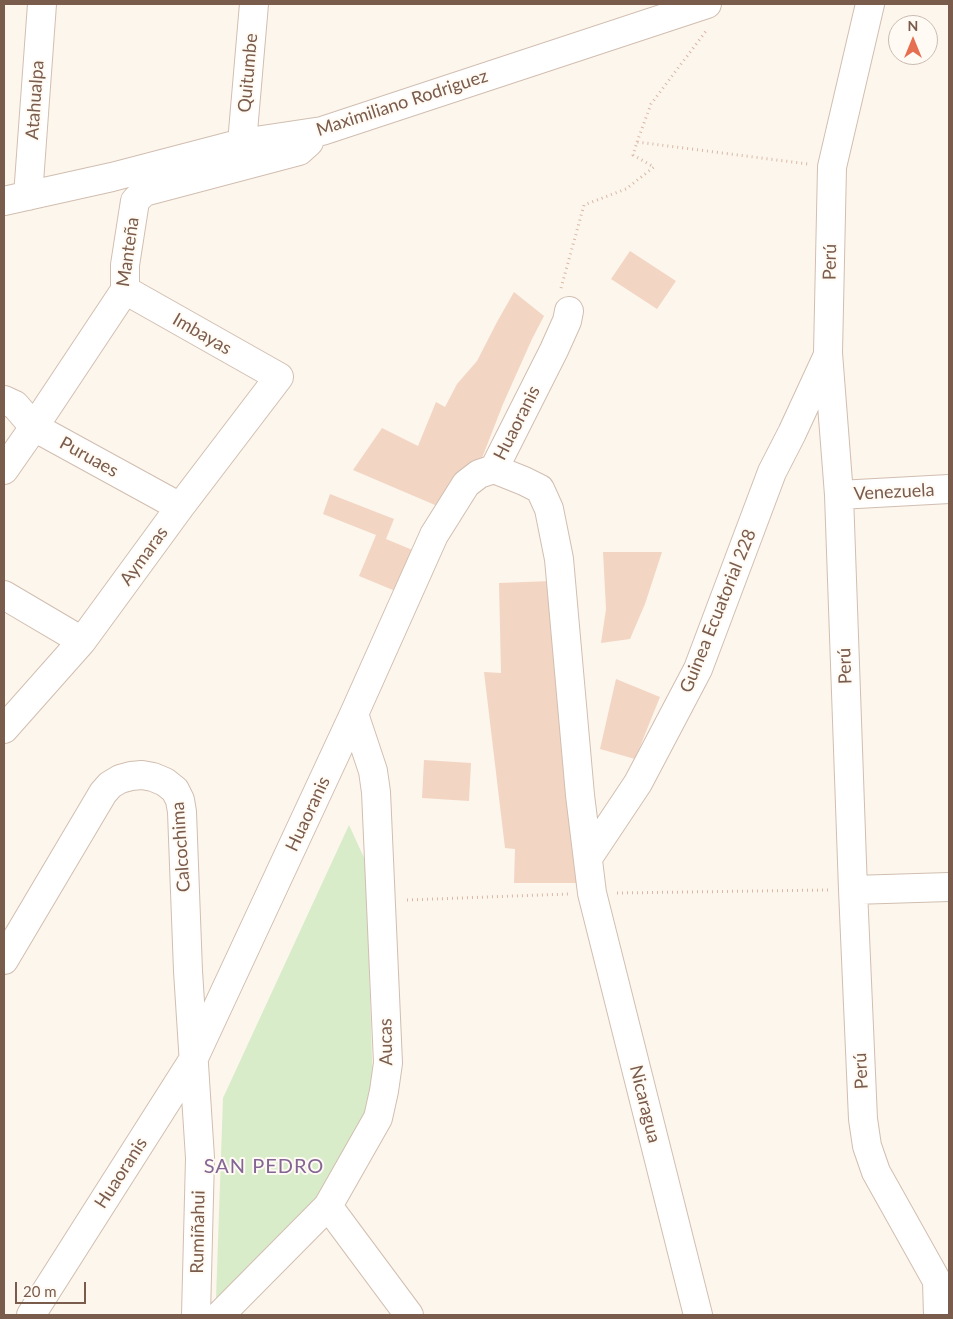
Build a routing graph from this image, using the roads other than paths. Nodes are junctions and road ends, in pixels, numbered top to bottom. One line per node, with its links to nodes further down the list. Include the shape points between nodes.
1 (42, 4): 7 (street, Atahualpa)
2 (254, 4): 6 (street, Quitumbe)
3 (870, 4): 10 (street, Perú, via 832,168)
4 (708, 16): 5 (street, Maximiliano Rodriguez)
5 (322, 131): 6 (street, Maximiliano Rodriguez); 8 (street, Manteña, via 299,151 144,192 135,201 125,265)
6 (242, 143): 7 (street, Maximiliano Rodriguez)
7 (16, 199)
8 (125, 290): 11 (street, Imbayas); 13 (street, Manteña)
9 (569, 311): 14 (street, Huaoranis, via 554,350)
10 (828, 354): 17 (street, Perú); 23 (street, Guinea Ecuatorial 228, via 772,472 698,669 638,783)
11 (279, 378): 18 (street, Aymaras)
12 (4, 400): 13 (street, Puruaes, via 16,405)
13 (34, 427): 15 (street, Manteña); 18 (street, Puruaes)
14 (494, 469): 21 (street, Huaoranis, via 479,474 466,484 434,535); 23 (street, Nicaragua, via 540,489 549,509 559,560)
15 (4, 470)
16 (949, 489): 17 (street, Venezuela)
17 (839, 495): 25 (street, Perú)
18 (180, 507): 20 (street, Aymaras)
19 (4, 595): 20 (street)
20 (82, 642): 22 (street, Aymaras)
21 (354, 714): 27 (street, Huaoranis); 28 (street, Aucas, via 373,771 376,792 388,1063 378,1118)
22 (4, 729)
23 (588, 858): 33 (street, Nicaragua, via 592,893)
24 (949, 888): 25 (street)
25 (853, 890): 34 (street, Perú, via 863,1119 867,1146 876,1172 937,1280)
26 (4, 960): 27 (street, Calcochima, via 103,793 115,782 131,776 142,775 165,782 175,790 181,806)
27 (193, 1060): 29 (street, Huaoranis); 30 (street, Rumiñahui, via 200,1158)
28 (328, 1206): 31 (street, Aucas); 32 (street)
29 (31, 1315)
30 (196, 1315)
31 (220, 1315)
32 (409, 1315)
33 (698, 1315)
34 (938, 1315)

